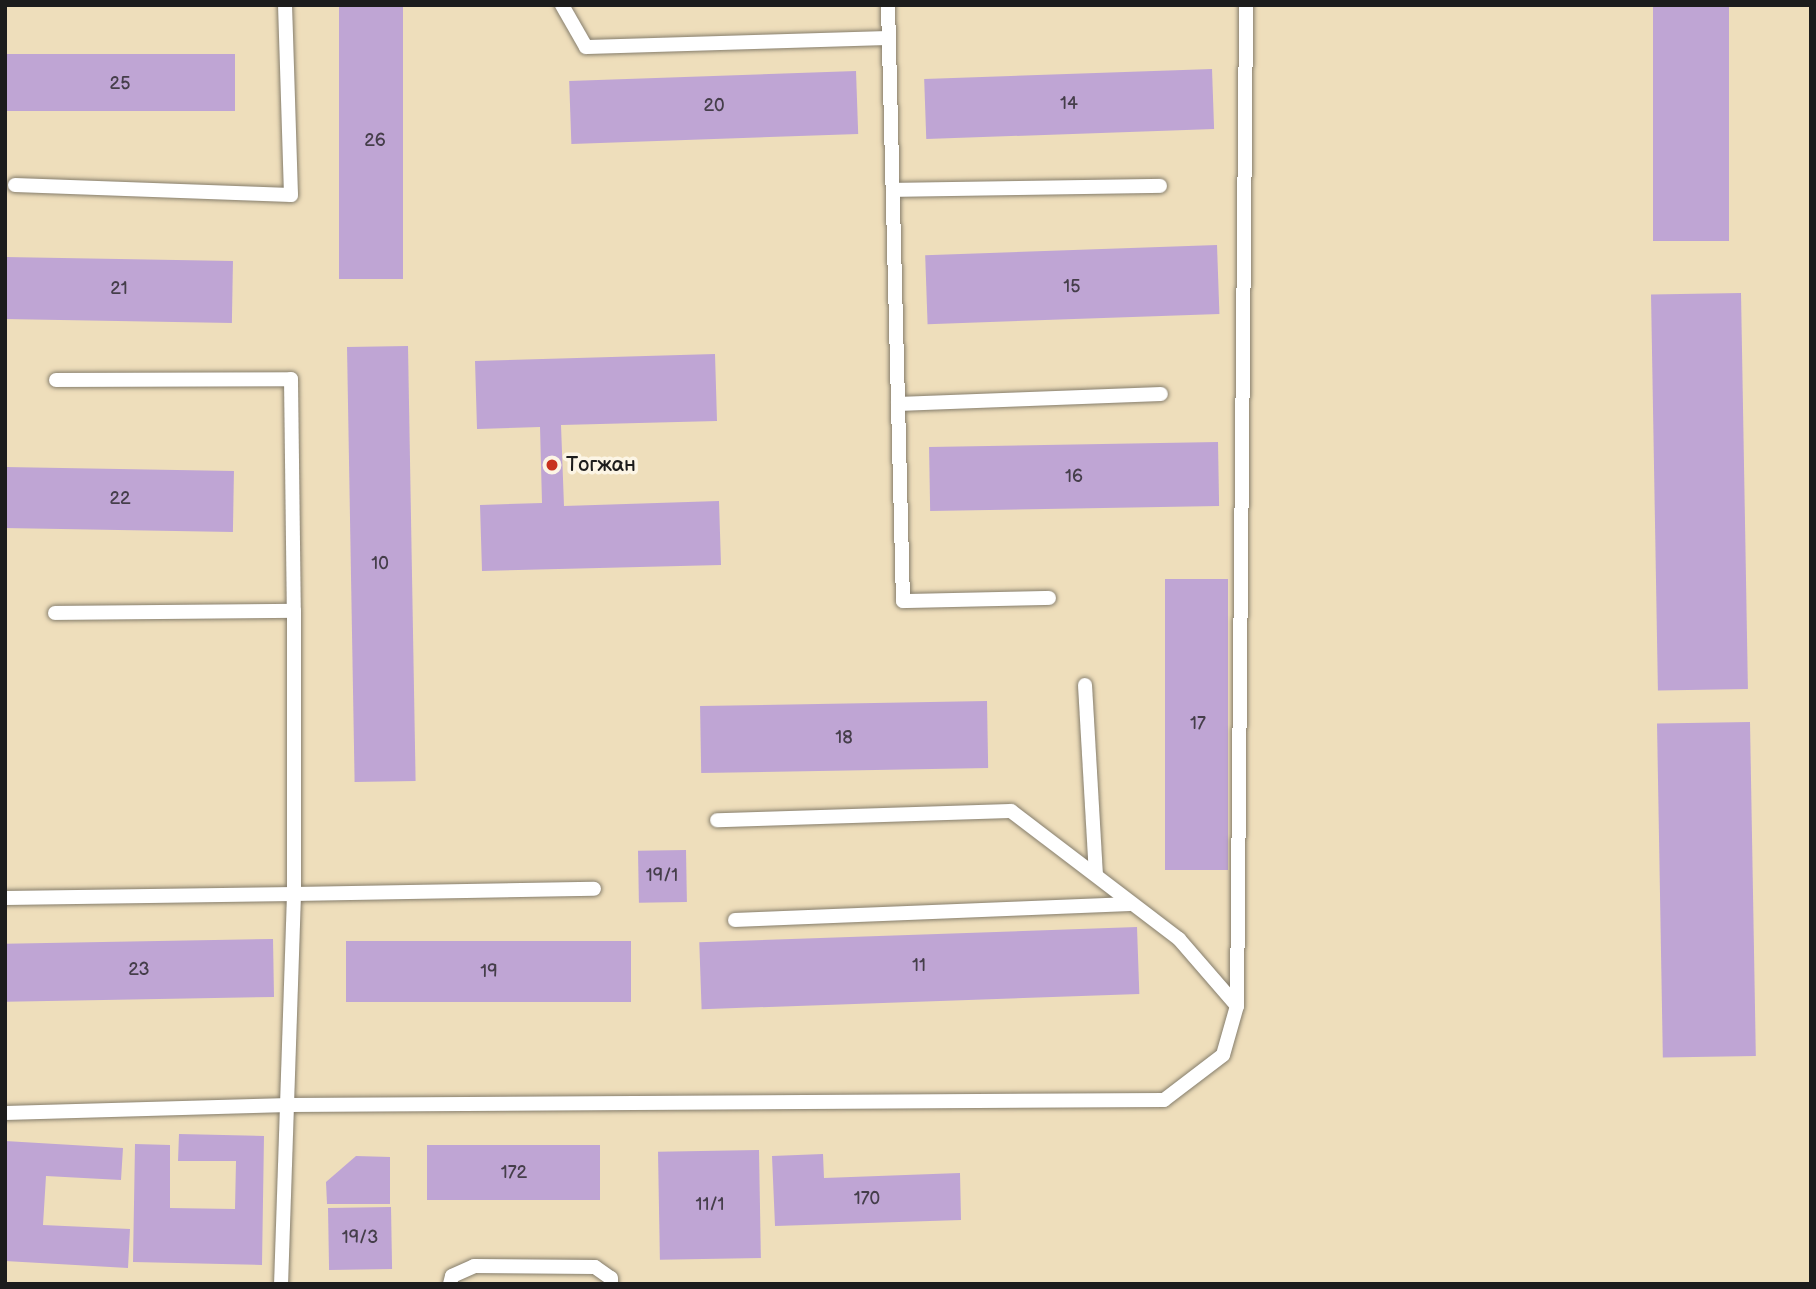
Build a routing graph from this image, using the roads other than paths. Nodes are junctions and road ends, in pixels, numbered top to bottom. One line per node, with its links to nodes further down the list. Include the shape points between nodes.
1 (285, 5): 6 (lane, via 291,195)
2 (562, 5): 5 (lane, via 586,47)
3 (888, 5): 5 (lane)
4 (1246, 5): 23 (lane)
5 (889, 38): 8 (lane)
6 (15, 185)
7 (1160, 186): 8 (lane)
8 (893, 190): 11 (lane)
9 (56, 380): 13 (lane, via 291,379)
10 (1161, 394): 11 (lane)
11 (898, 404): 12 (lane, via 903,601)
12 (1049, 598)
13 (294, 611): 14 (lane); 19 (lane)
14 (55, 614)
15 (1084, 685): 17 (lane)
16 (717, 820): 17 (lane, via 1011,811)
17 (1096, 874): 21 (lane)
18 (594, 889): 19 (lane)
19 (294, 894): 20 (lane); 24 (lane)
20 (5, 898)
21 (1130, 904): 22 (lane); 23 (lane, via 1178,939)
22 (735, 920)
23 (1237, 1006): 24 (lane, via 1223,1055 1164,1100)
24 (289, 1105): 25 (lane); 26 (lane)
25 (5, 1112)
26 (281, 1284)
27 (450, 1284): 28 (lane, via 452,1276 474,1266 596,1266 611,1278)
28 (611, 1284)

